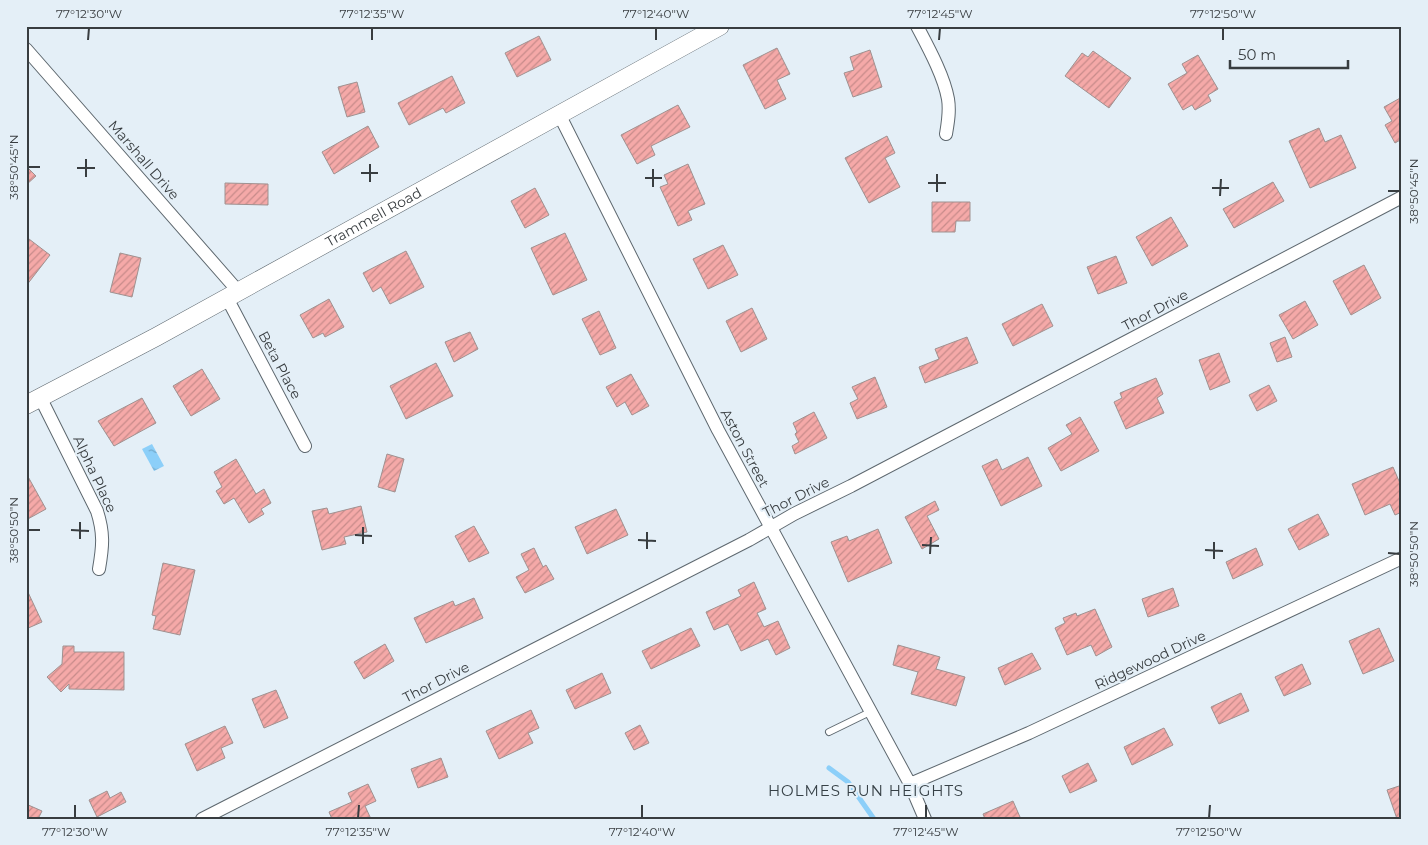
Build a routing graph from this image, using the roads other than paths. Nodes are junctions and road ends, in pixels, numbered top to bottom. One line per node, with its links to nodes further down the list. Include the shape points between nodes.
1 (720, 26): 4 (street, Trammell Road)
2 (917, 26): 5 (street, via 948,99)
3 (26, 49): 7 (street, Marshall Drive)
4 (559, 114): 7 (street, Trammell Road); 10 (street, Aston Street, via 718,430)
5 (946, 134)
6 (1402, 197): 10 (street, Thor Drive)
7 (233, 294): 8 (street, Trammell Road); 9 (street, Beta Place)
8 (33, 401): 12 (street, Alpha Place, via 97,511 104,544)
9 (305, 446)
10 (771, 527): 13 (street, Aston Street); 16 (street, Thor Drive)
11 (1402, 558): 15 (street, Ridgewood Drive, via 1028,733)
12 (99, 569)
13 (870, 712): 14 (lane); 15 (street, Aston Street)
14 (829, 732)
15 (910, 784): 17 (street, Aston Street)
16 (202, 819)
17 (925, 819)

